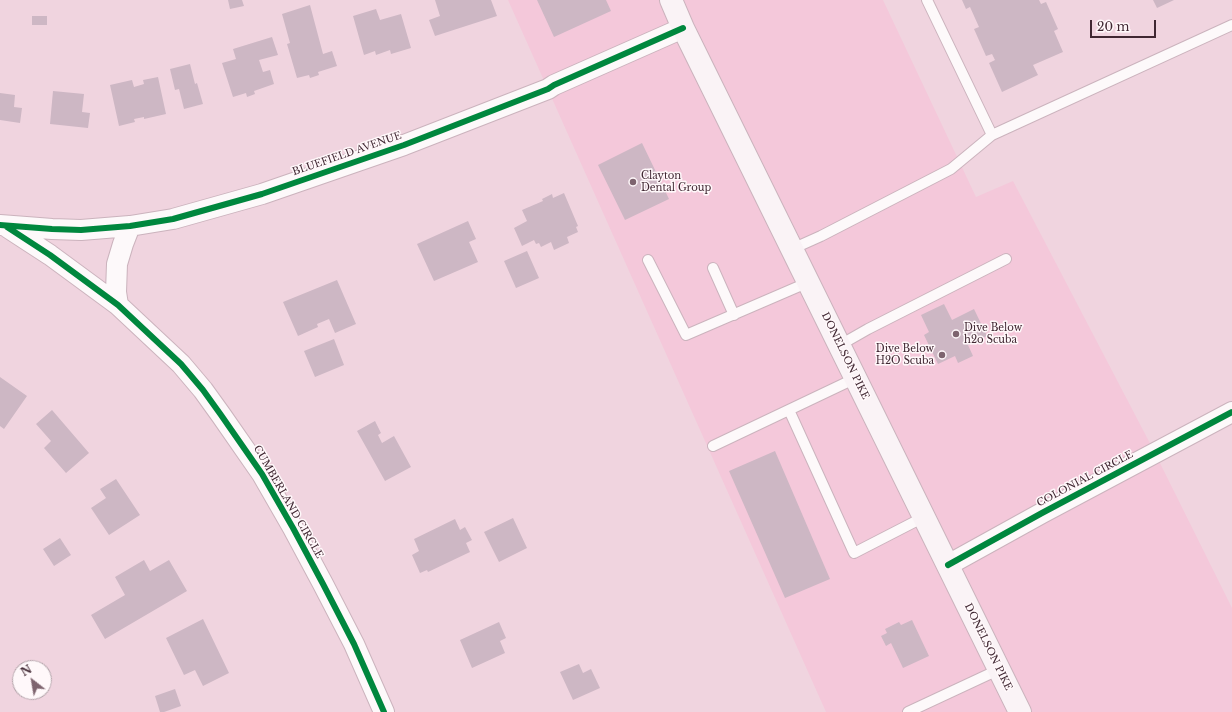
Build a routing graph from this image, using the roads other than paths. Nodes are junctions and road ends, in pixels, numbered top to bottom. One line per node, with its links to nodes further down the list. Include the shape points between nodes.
1 (672, 0): 4 (main road, DONELSON PIKE)
2 (927, 0): 5 (lane)
3 (1232, 25): 5 (lane)
4 (683, 28): 7 (street, BLUEFIELD AVENUE, via 548,89 404,145 262,194 173,219); 8 (main road, DONELSON PIKE)
5 (992, 135): 8 (lane, via 951,169)
6 (3, 225): 7 (street, BLUEFIELD AVENUE, via 81,230); 13 (street, CUMBERLAND CIRCLE, via 50,255)
7 (130, 226): 13 (street, via 117,264)
8 (792, 250): 12 (main road, DONELSON PIKE)
9 (1006, 259): 15 (lane)
10 (648, 260): 14 (lane, via 686,334)
11 (713, 268): 14 (lane)
12 (809, 282): 14 (lane); 15 (main road, DONELSON PIKE)
13 (118, 305): 23 (street, CUMBERLAND CIRCLE, via 190,374 262,474 354,644)
14 (734, 314)
15 (840, 345): 16 (main road, DONELSON PIKE)
16 (856, 378): 17 (lane); 20 (main road, DONELSON PIKE)
17 (790, 410): 19 (lane); 20 (lane, via 854,553)
18 (1232, 412): 21 (street, COLONIAL CIRCLE)
19 (713, 446)
20 (924, 517): 21 (main road, DONELSON PIKE)
21 (948, 565): 22 (main road, DONELSON PIKE)
22 (998, 670): 24 (lane); 25 (main road, DONELSON PIKE)
23 (384, 712)
24 (908, 712)
25 (1020, 712)

